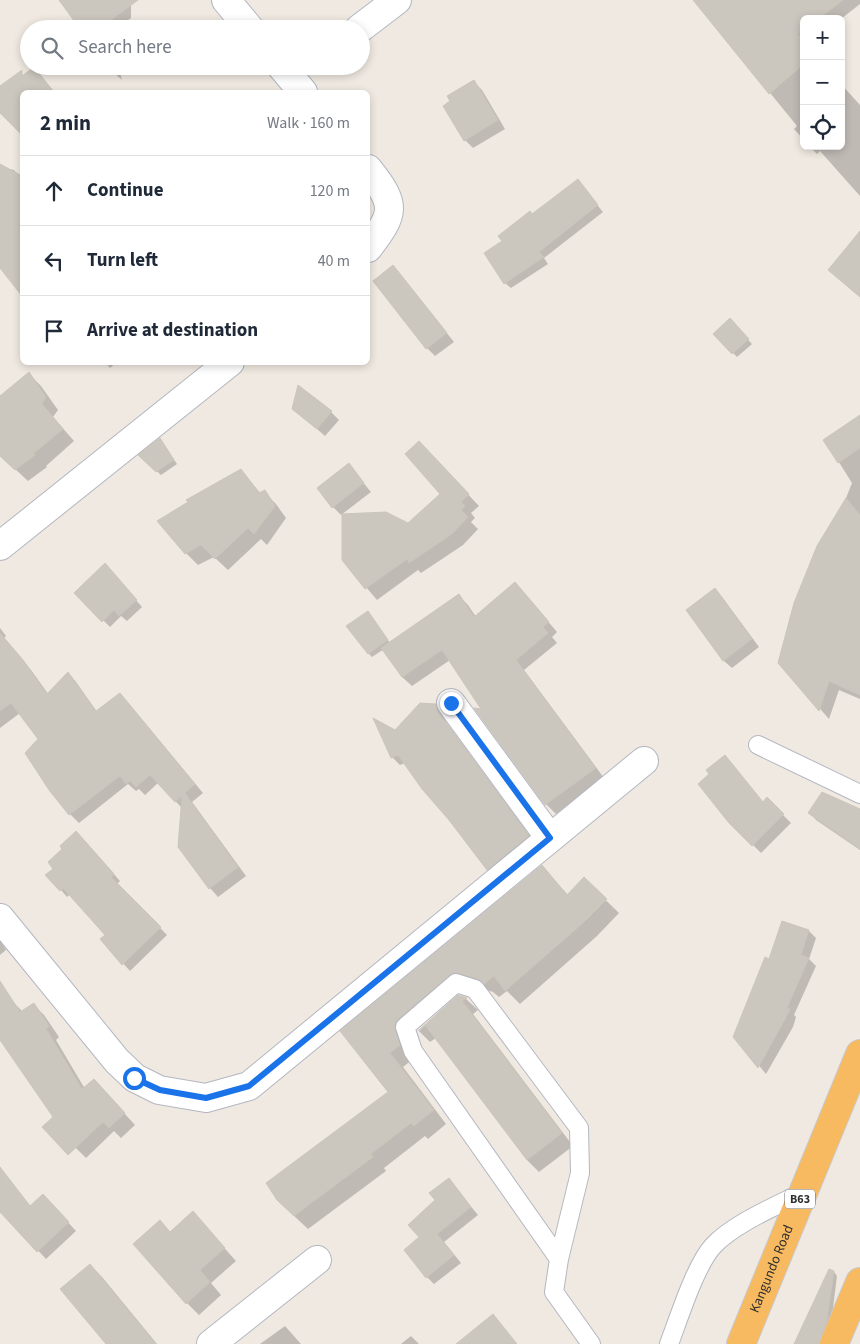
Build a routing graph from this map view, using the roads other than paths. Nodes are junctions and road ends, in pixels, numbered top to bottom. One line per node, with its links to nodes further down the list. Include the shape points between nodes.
1 (226, 0): 3 (street)
2 (397, 0): 4 (street)
3 (243, 20)
4 (370, 21)
5 (370, 172): 6 (street, via 384,190 390,208 384,227)
6 (370, 245)
7 (226, 365): 8 (street)
8 (0, 546)
9 (451, 703): 13 (street)
10 (758, 745): 12 (lane)
11 (644, 761): 13 (street)
12 (860, 794)
13 (550, 838): 14 (street, via 249,1086 206,1098 160,1090 134,1078)
14 (0, 918)
15 (860, 1054): 16 (highway, Kangundo Road / B63)
16 (802, 1192): 22 (lane, via 733,1230 713,1246 699,1269); 23 (highway, Kangundo Road / B63)
17 (559, 1259): 17 (lane, via 580,1173 579,1128 475,989 456,983 405,1027 413,1051); 21 (lane, via 554,1292)
18 (317, 1260): 20 (street)
19 (860, 1282): 24 (highway)
20 (217, 1342)
21 (591, 1344)
22 (669, 1344)
23 (741, 1344)
24 (834, 1344)

